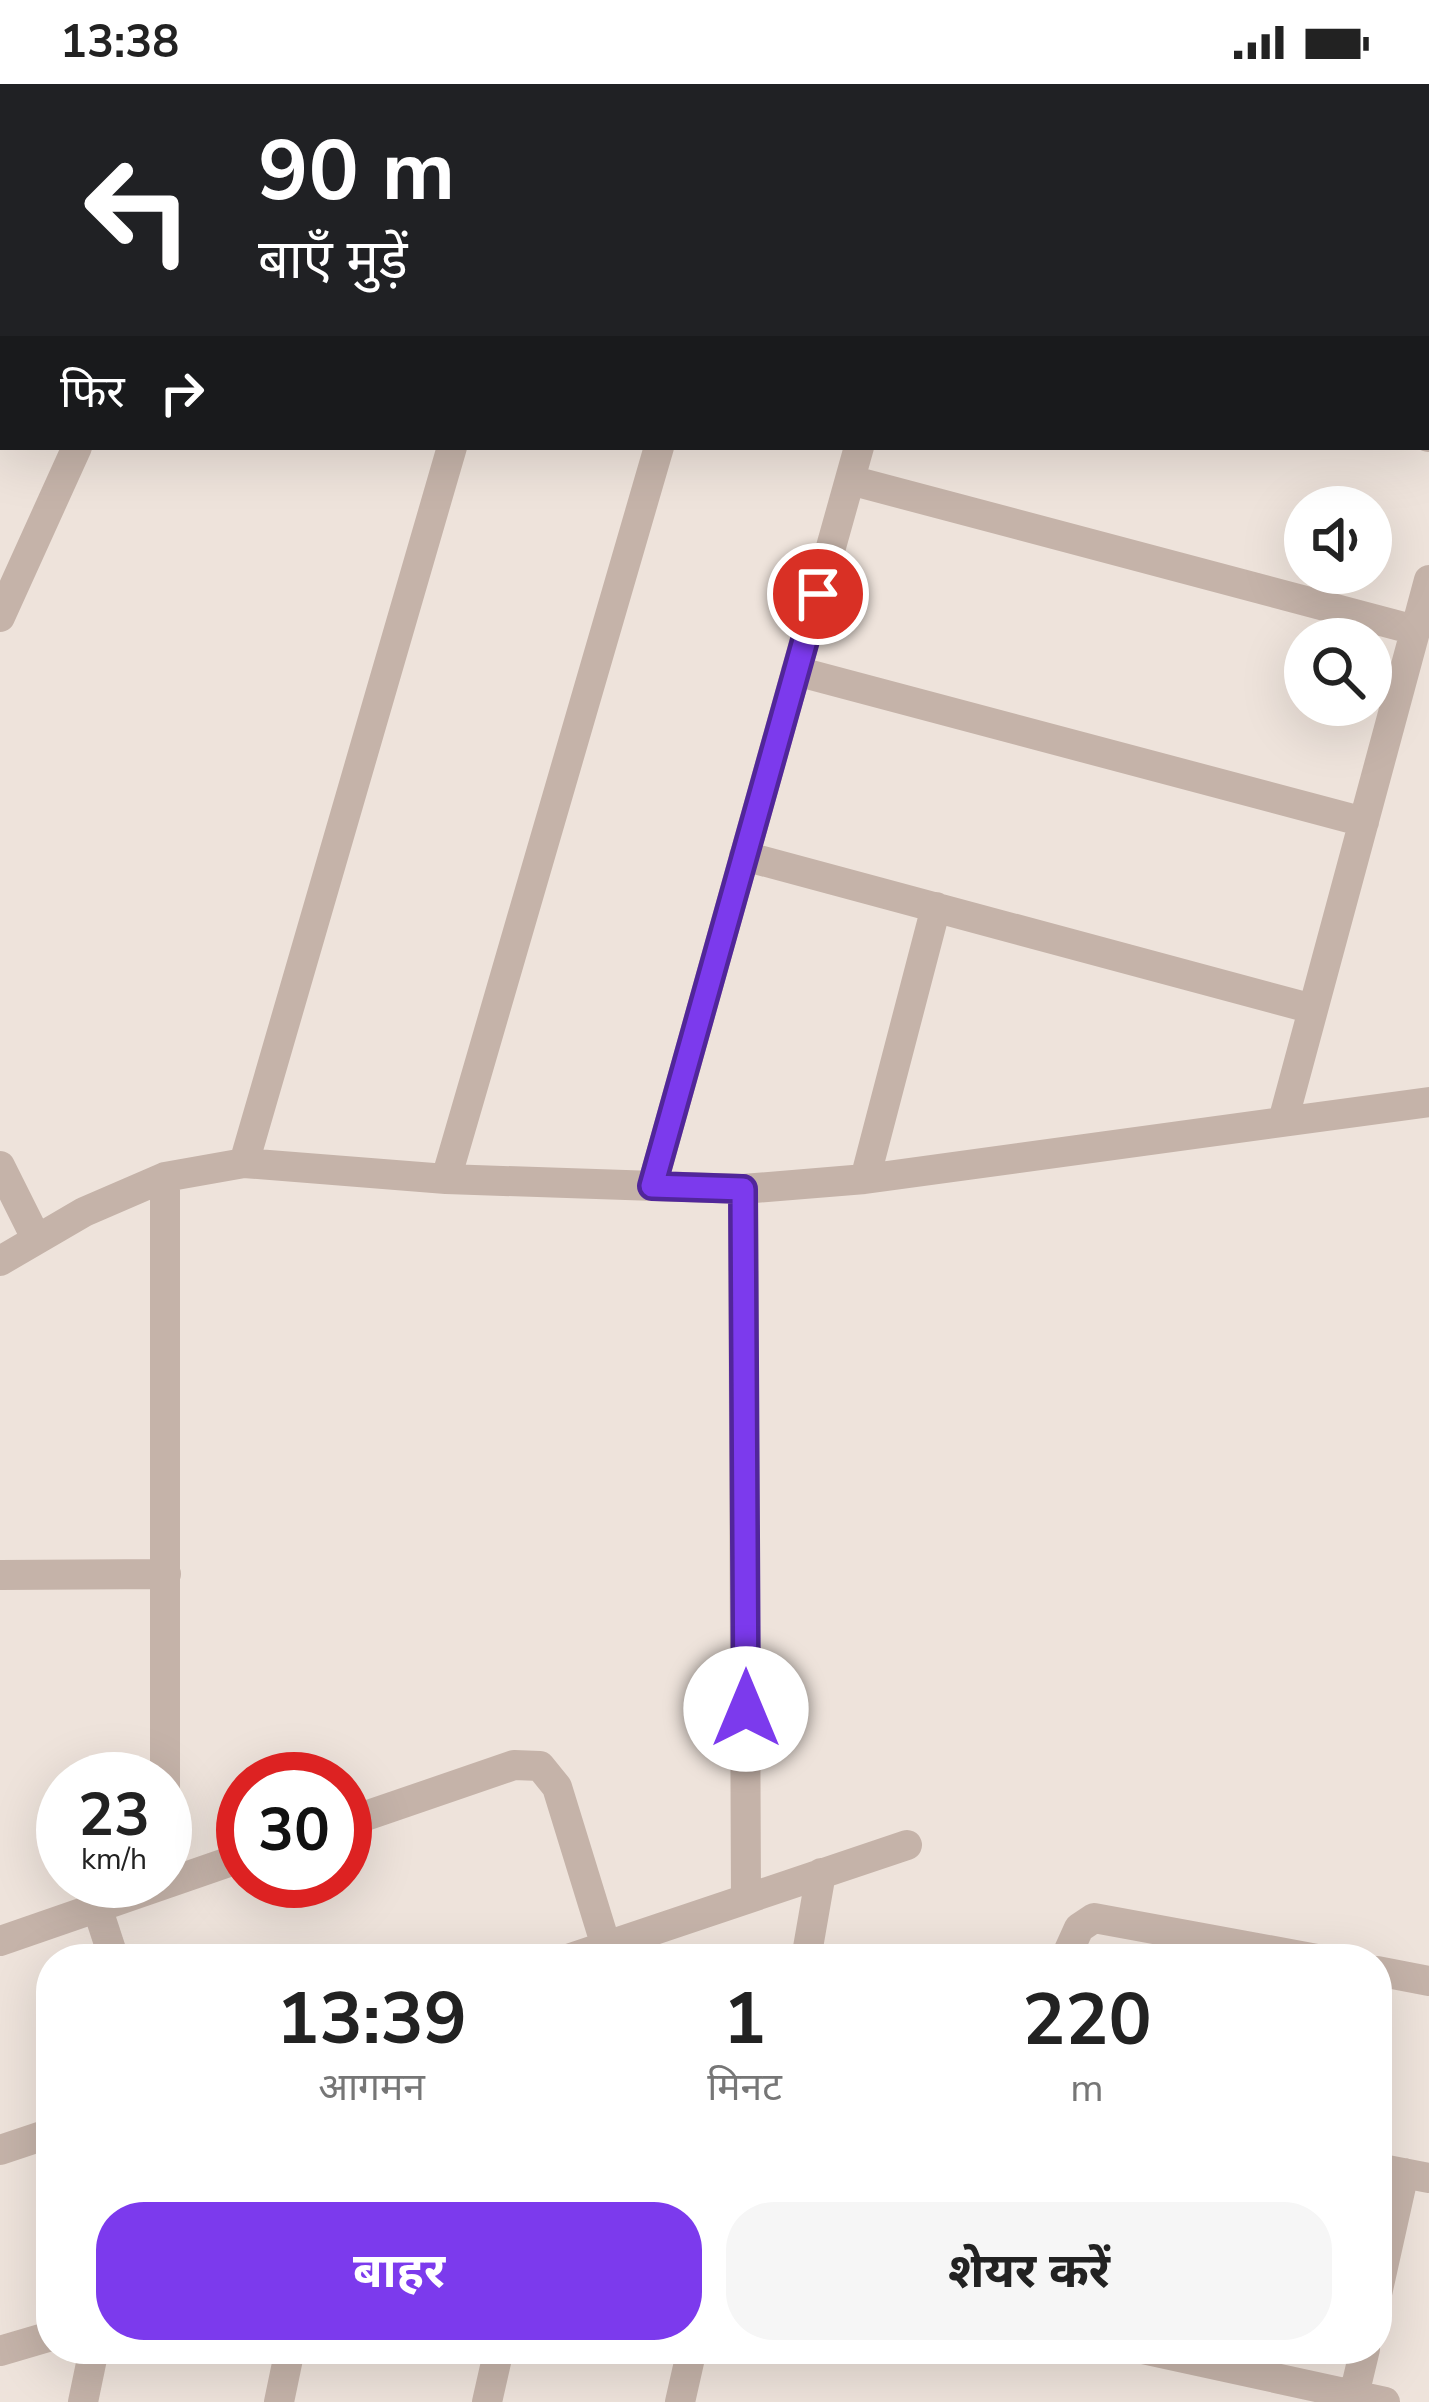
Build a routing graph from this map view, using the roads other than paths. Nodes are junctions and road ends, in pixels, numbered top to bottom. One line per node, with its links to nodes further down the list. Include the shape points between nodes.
1 (75, 450): 7 (street)
2 (451, 450): 16 (street)
3 (657, 450): 19 (street)
4 (858, 450): 5 (street)
5 (850, 479): 8 (street); 9 (street)
6 (1429, 580): 8 (street)
7 (0, 617)
8 (1415, 630): 10 (street)
9 (796, 671): 10 (street); 11 (street)
10 (1364, 822): 13 (street)
11 (744, 856): 12 (street); 21 (street)
12 (936, 907): 13 (street); 20 (street)
13 (1313, 1009): 15 (street)
14 (1429, 1102): 15 (street)
15 (1283, 1121): 20 (street)
16 (244, 1163): 18 (street); 19 (street)
17 (0, 1166): 23 (street)
18 (165, 1177): 23 (street); 25 (street)
19 (446, 1179): 21 (street)
20 (865, 1179): 22 (street)
21 (652, 1186): 22 (street)
22 (743, 1189): 31 (street)
23 (36, 1238): 24 (street)
24 (0, 1261)
25 (166, 1574): 26 (street); 27 (street)
26 (0, 1575)
27 (166, 1752)
28 (372, 1814): 36 (street, via 514,1766 540,1766 557,1787)
29 (907, 1845): 30 (street)
30 (821, 1873): 31 (street); 38 (street)
31 (746, 1899): 37 (street)
32 (95, 1908): 34 (street)
33 (98, 1908): 35 (street)
34 (0, 1941)
35 (109, 1944)
36 (605, 1944)
37 (612, 1944)
38 (809, 1944)
39 (1072, 1944): 40 (street, via 1094,1918)
40 (1235, 1944)
41 (1392, 1981): 42 (street)
42 (1429, 1981)
43 (36, 2138): 44 (street)
44 (0, 2150)
45 (1403, 2173): 46 (street)
46 (1392, 2224)
47 (36, 2340): 48 (street)
48 (0, 2351)
49 (91, 2364): 56 (street)
50 (287, 2364): 57 (street)
51 (496, 2364): 58 (street)
52 (689, 2364): 59 (street)
53 (1212, 2364): 55 (street)
54 (1361, 2364): 55 (street)
55 (1354, 2395): 60 (street)
56 (83, 2402)
57 (279, 2402)
58 (487, 2402)
59 (680, 2402)
60 (1385, 2402)

